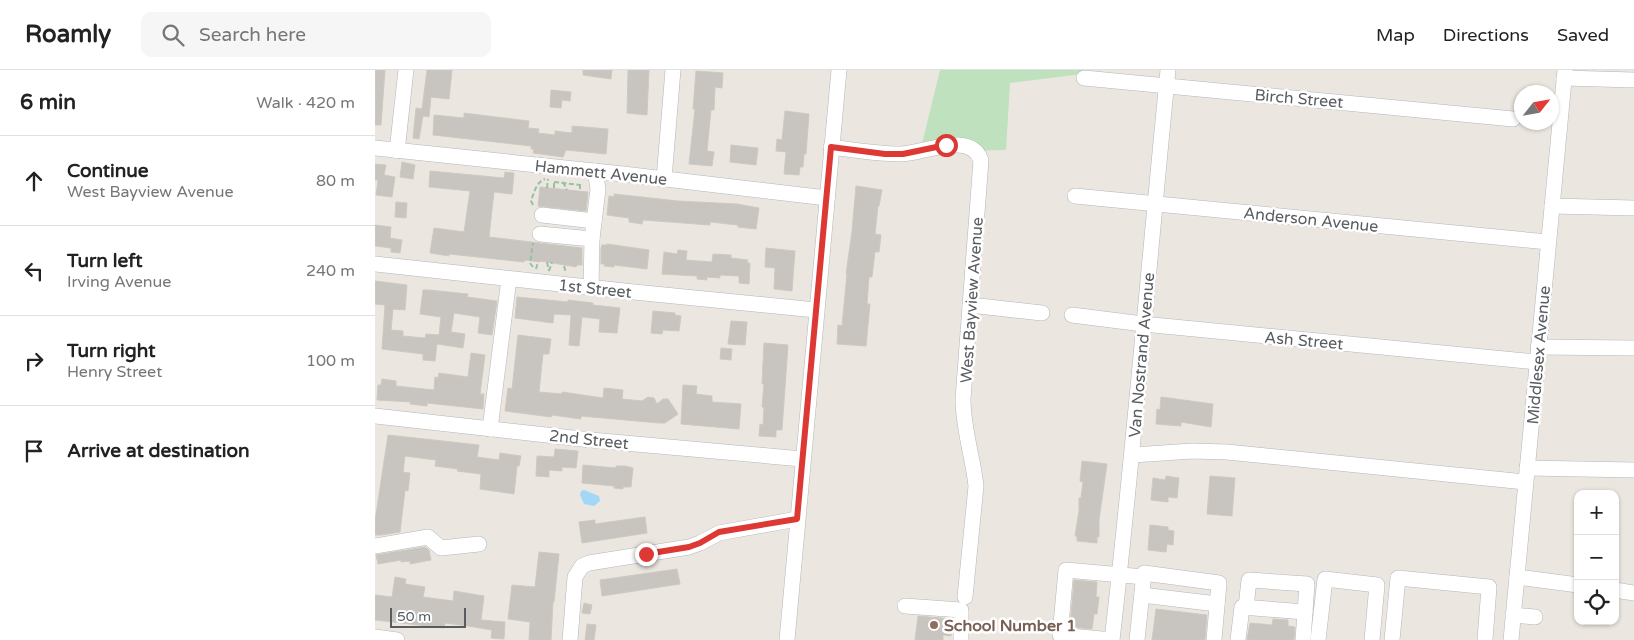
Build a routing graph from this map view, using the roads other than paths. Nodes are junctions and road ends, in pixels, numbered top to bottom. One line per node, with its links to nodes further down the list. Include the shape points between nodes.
1 (406, 70): 12 (street)
2 (673, 70): 14 (street)
3 (839, 70): 10 (street)
4 (1168, 70): 8 (street, Van Nostrand Avenue)
5 (1564, 74): 7 (street); 18 (street, Middlesex Avenue)
6 (1084, 78): 8 (street, Birch Street)
7 (1634, 80)
8 (1167, 86): 9 (street, Birch Street); 17 (street, Van Nostrand Avenue)
9 (1513, 118)
10 (831, 147): 16 (street); 28 (street, West Bayview Avenue, via 885,154 903,154 946,145 975,149 981,160)
11 (375, 148): 12 (street, Hammett Avenue)
12 (397, 151): 13 (street, Hammett Avenue)
13 (595, 171): 14 (street, Hammett Avenue); 21 (street, via 598,189)
14 (664, 179): 16 (street, Hammett Avenue)
15 (1075, 196): 17 (street, Anderson Avenue)
16 (827, 198): 29 (street)
17 (1155, 204): 24 (street, Anderson Avenue); 32 (street, Van Nostrand Avenue)
18 (1552, 206): 19 (street); 24 (street, Middlesex Avenue)
19 (1634, 208)
20 (542, 215): 21 (street)
21 (594, 221): 23 (street)
22 (540, 234): 23 (street)
23 (592, 239): 27 (street)
24 (1548, 242): 34 (street, Middlesex Avenue)
25 (375, 264): 26 (street, 1st Street)
26 (509, 279): 27 (street, 1st Street); 36 (street)
27 (591, 288): 29 (street, 1st Street)
28 (970, 305): 30 (street); 51 (street, West Bayview Avenue, via 963,410 976,495)
29 (816, 310): 38 (street)
30 (1042, 313)
31 (1072, 315): 32 (street, Ash Street)
32 (1143, 324): 34 (street, Ash Street); 37 (street, Van Nostrand Avenue)
33 (1634, 348): 34 (street, Ash Street)
34 (1538, 354): 40 (street, Middlesex Avenue)
35 (375, 416): 36 (street, 2nd Street)
36 (490, 429): 38 (street, 2nd Street)
37 (1133, 455): 40 (street, via 1227,452); 44 (street, Van Nostrand Avenue)
38 (803, 459): 41 (street)
39 (1634, 470): 40 (street)
40 (1526, 475): 45 (street, Middlesex Avenue)
41 (797, 519): 60 (street, via 719,532 689,547 582,566 575,577); 61 (street)
42 (479, 544): 43 (street, via 441,548 428,537)
43 (375, 546)
44 (1120, 574): 46 (street); 63 (street, Van Nostrand Avenue); 63 (street, via 1066,570 1061,634)
45 (1517, 577): 47 (street); 56 (street, Middlesex Avenue)
46 (1144, 578): 50 (street); 52 (street, via 1144,574 1219,583)
47 (1574, 584)
48 (1619, 591): 49 (street)
49 (1634, 593)
50 (1142, 595): 52 (street); 64 (street)
51 (965, 597)
52 (1217, 604): 65 (street)
53 (905, 606): 62 (street, via 961,610)
54 (1244, 607): 55 (street); 55 (street, via 1249,580 1307,584); 66 (street)
55 (1305, 612): 67 (street)
56 (1513, 615): 57 (street); 72 (street, Middlesex Avenue)
57 (1535, 617)
58 (375, 637): 59 (street)
59 (397, 640)
60 (569, 640)
61 (787, 640)
62 (961, 640)
63 (1112, 640)
64 (1137, 640)
65 (1214, 640)
66 (1238, 640)
67 (1303, 640)
68 (1318, 640): 69 (street, via 1325,579 1377,585)
69 (1372, 640)
70 (1391, 640): 71 (street, via 1398,578 1489,587)
71 (1485, 640)
72 (1511, 640)

